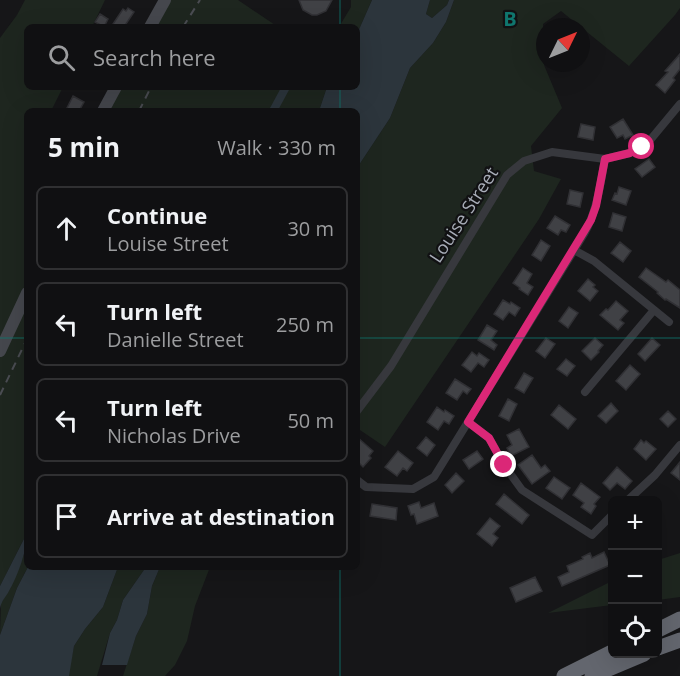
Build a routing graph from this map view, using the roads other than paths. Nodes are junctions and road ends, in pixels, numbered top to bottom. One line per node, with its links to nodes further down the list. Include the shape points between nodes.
1 (165, 0): 2 (main road)
2 (152, 24)
3 (114, 90): 5 (main road)
4 (680, 104): 6 (street, Louise Street, via 642,147)
5 (105, 108)
6 (605, 159): 7 (street, via 596,206); 13 (street, Louise Street, via 552,152 524,161 507,175 391,366)
7 (574, 250): 9 (street, via 594,261); 14 (street)
8 (24, 299): 11 (main road)
9 (654, 310): 10 (street); 12 (street)
10 (669, 322)
11 (0, 351)
12 (585, 392)
13 (360, 407)
14 (468, 422): 16 (street, via 434,477 413,489 366,487); 18 (street, via 489,438 522,490 592,535)
15 (680, 444): 17 (street)
16 (360, 482)
17 (633, 496)
18 (608, 519)
19 (680, 619): 20 (highway)
20 (662, 628)
21 (680, 640): 22 (highway)
22 (662, 646)
23 (608, 654): 25 (highway)
24 (635, 658): 26 (highway)
25 (564, 676)
26 (592, 676)

